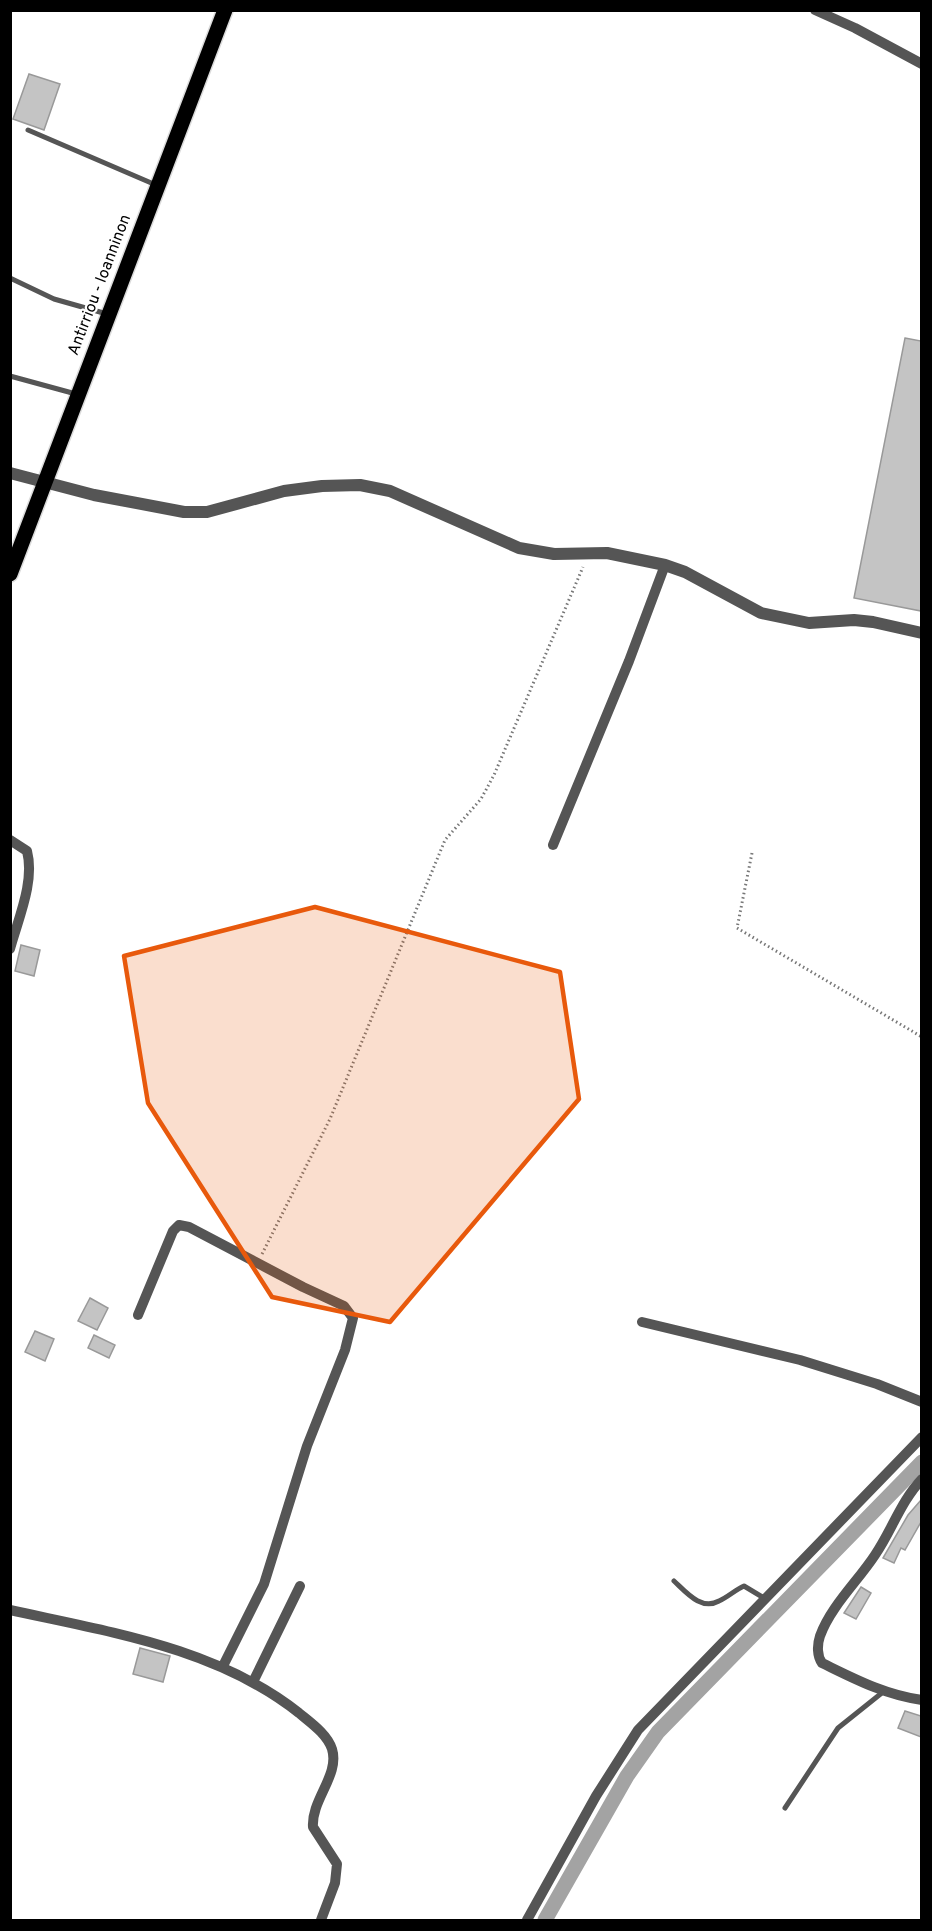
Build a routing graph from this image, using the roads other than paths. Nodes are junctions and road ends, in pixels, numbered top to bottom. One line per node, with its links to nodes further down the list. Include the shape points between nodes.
1 (225, 10): 5 (main road, Antirriou - Ioanninon)
2 (815, 10): 3 (street)
3 (921, 64)
4 (28, 130): 5 (lane)
5 (158, 186): 7 (main road, Antirriou - Ioanninon)
6 (10, 278): 7 (lane, via 54,299)
7 (108, 314): 9 (main road, Antirriou - Ioanninon)
8 (10, 376): 9 (lane)
9 (78, 395): 11 (main road, Antirriou - Ioanninon)
10 (10, 473): 11 (street)
11 (44, 483): 12 (street, via 184,512 221,509 284,491 360,485 390,491 519,548 554,554 608,553); 13 (main road, Antirriou - Ioanninon)
12 (665, 565): 14 (street, via 761,613 809,623 873,622); 16 (street)
13 (10, 574)
14 (921, 633)
15 (10, 840): 17 (street, via 27,851 29,862)
16 (553, 846)
17 (10, 949)
18 (138, 1315): 27 (street, via 179,1225 344,1306 352,1318 345,1350 307,1446 264,1584)
19 (642, 1322): 20 (street, via 800,1360)
20 (921, 1402)
21 (921, 1437): 25 (street)
22 (921, 1479): 29 (street, via 877,1553 831,1615 818,1644 822,1663)
23 (674, 1581): 25 (lane, via 707,1604 744,1586)
24 (300, 1586): 28 (street)
25 (764, 1598): 33 (street, via 638,1730)
26 (10, 1610): 27 (street, via 110,1632)
27 (223, 1666): 28 (street)
28 (253, 1682): 32 (street, via 308,1720 333,1750 332,1767 313,1822 315,1833 336,1864 335,1883)
29 (883, 1692): 30 (street); 31 (lane, via 838,1728)
30 (921, 1700)
31 (785, 1808)
32 (321, 1920)
33 (527, 1920)

